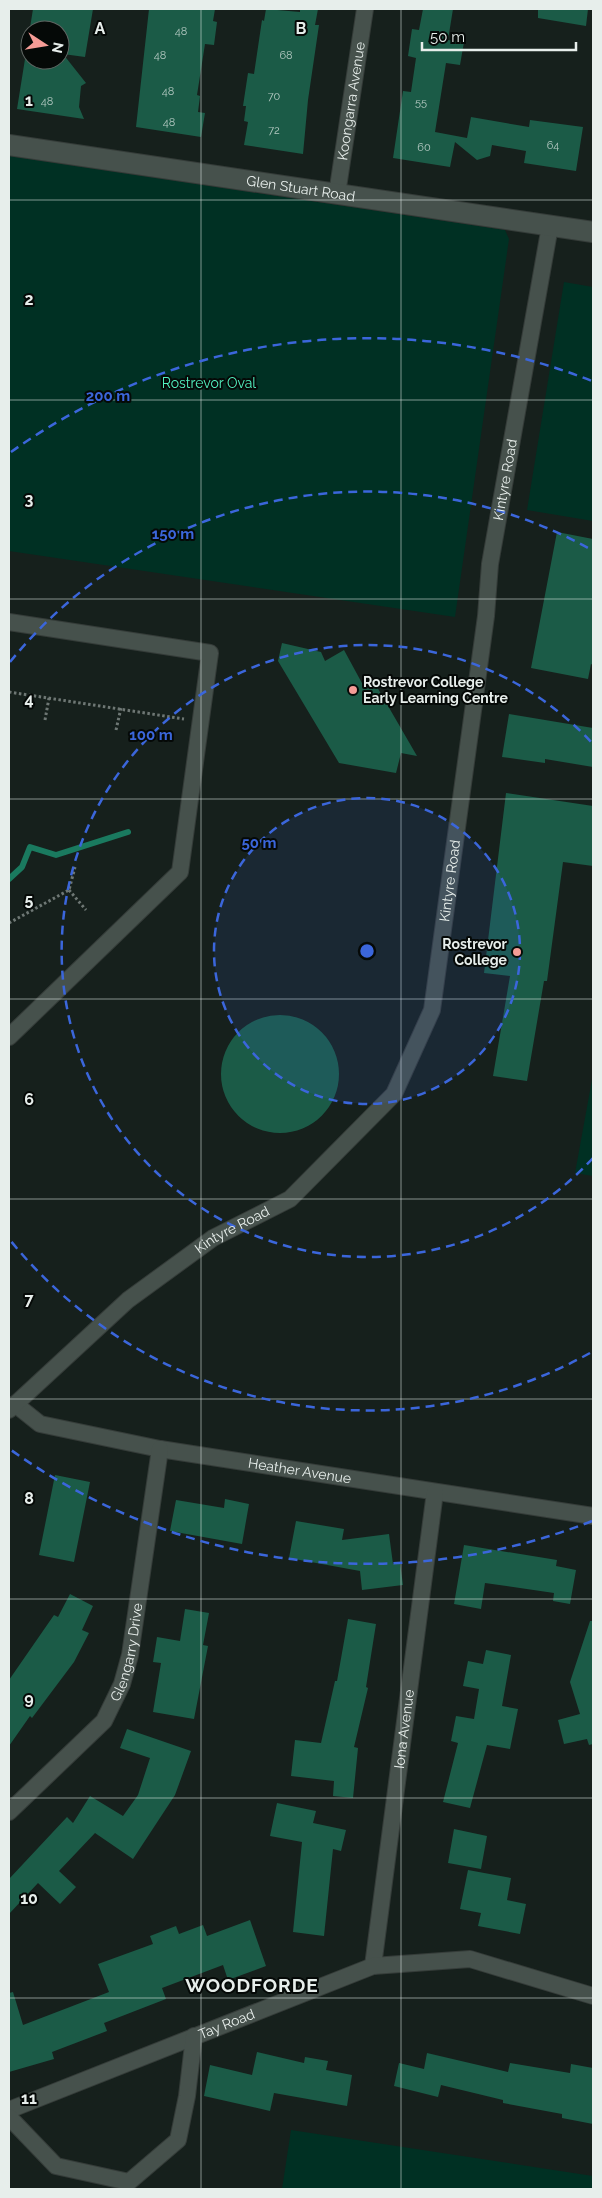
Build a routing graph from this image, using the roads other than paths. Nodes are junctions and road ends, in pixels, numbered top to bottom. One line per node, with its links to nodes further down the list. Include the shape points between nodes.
1 (365, 9): 3 (street, Koongarra Avenue)
2 (9, 145): 3 (street, Glen Stuart Road)
3 (337, 194): 4 (street, Glen Stuart Road)
4 (550, 226): 5 (street, Glen Stuart Road); 8 (street, Kintyre Road, via 490,564 486,616 432,1010 394,1094 290,1199 213,1238 128,1300)
5 (593, 232)
6 (9, 622): 7 (street, via 210,653 180,872)
7 (9, 1037)
8 (12, 1407): 9 (street, Heather Avenue, via 40,1424)
9 (160, 1449): 10 (street, Heather Avenue); 12 (street, Glengarry Drive, via 130,1655 122,1684 104,1721)
10 (436, 1492): 11 (street, Heather Avenue); 13 (street, Iona Avenue)
11 (593, 1516)
12 (9, 1812)
13 (373, 1966): 14 (street, Tay Road, via 470,1959); 15 (street, Tay Road)
14 (593, 1996)
15 (194, 2036): 16 (street, Tay Road); 17 (street, via 178,2140 129,2182 56,2166)
16 (9, 2110)
17 (9, 2117)

